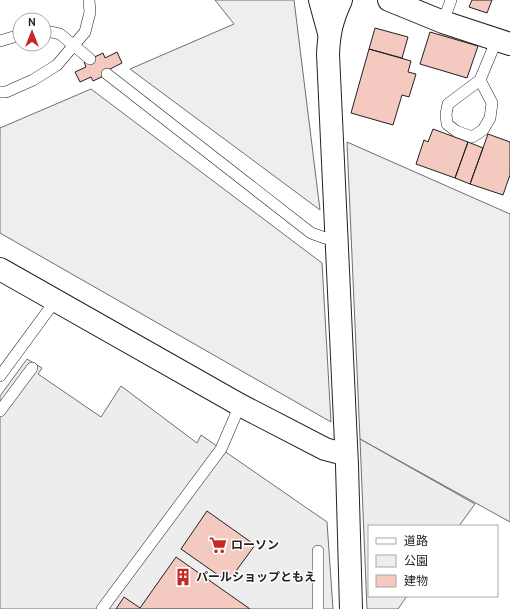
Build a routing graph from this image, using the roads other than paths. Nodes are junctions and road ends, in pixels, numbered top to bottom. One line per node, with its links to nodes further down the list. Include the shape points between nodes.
1 (89, 0): 12 (lane, via 90,12 85,32)
2 (320, 0): 8 (street)
3 (341, 0): 8 (street)
4 (389, 0): 6 (street)
5 (451, 0): 6 (lane)
6 (443, 22): 11 (street)
7 (52, 32): 12 (lane, via 60,34)
8 (329, 33): 17 (street, via 329,102)
9 (12, 37): 10 (lane)
10 (0, 41)
11 (503, 42): 15 (lane)
12 (73, 46): 13 (lane); 16 (lane, via 57,66 33,80 6,92)
13 (90, 59)
14 (107, 74): 17 (lane, via 311,233)
15 (480, 80): 15 (lane, via 448,104 446,114 447,124 456,131 472,137 483,130 490,118 492,103)
16 (0, 92)
17 (337, 241): 24 (street)
18 (0, 269): 19 (street)
19 (55, 301): 21 (lane); 22 (street)
20 (32, 368): 23 (lane)
21 (0, 376)
22 (240, 405): 24 (street, via 326,450); 26 (lane, via 221,450)
23 (0, 411)
24 (346, 451): 28 (street)
25 (318, 551): 27 (lane)
26 (102, 609)
27 (318, 609)
28 (351, 609)

